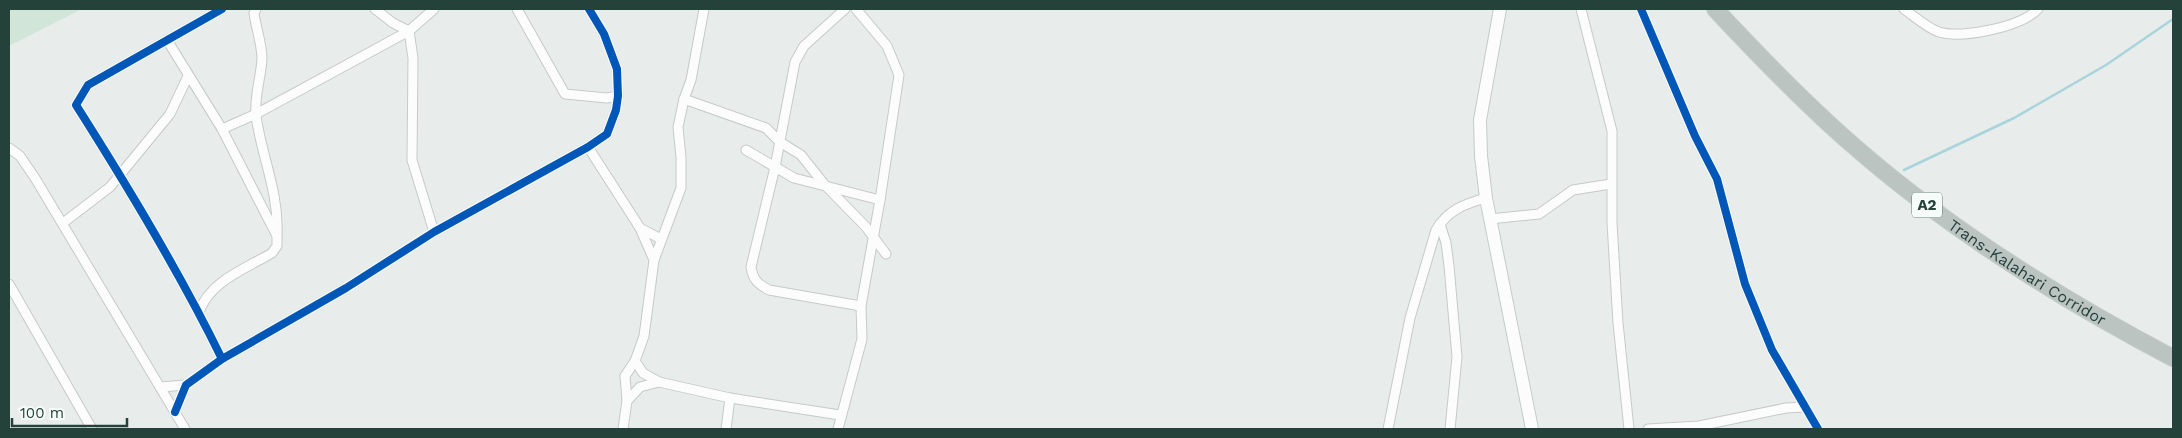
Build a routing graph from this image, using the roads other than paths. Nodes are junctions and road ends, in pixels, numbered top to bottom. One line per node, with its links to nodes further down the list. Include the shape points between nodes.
1 (222, 9): 17 (street)
2 (256, 9): 21 (street, via 254,14 262,57)
3 (375, 9): 16 (street)
4 (434, 9): 16 (street)
5 (517, 9): 19 (street, via 565,94)
6 (589, 9): 19 (street, via 604,34 617,69)
7 (704, 9): 20 (street, via 691,80)
8 (845, 9): 23 (street, via 799,53)
9 (856, 9): 32 (street, via 887,46 899,76)
10 (1500, 9): 31 (street, via 1480,120)
11 (1581, 9): 30 (street, via 1612,131)
12 (1641, 9): 54 (street, via 1695,136 1718,180 1745,284 1772,350)
13 (1715, 9): 46 (highway, Trans-Kalahari Corridor / A2, via 1854,147 1937,212 2030,276)
14 (1904, 9): 15 (street, via 1937,32 1949,34 2000,27)
15 (2038, 9)
16 (409, 31): 21 (street); 37 (street, via 413,58 412,160)
17 (167, 40): 18 (street); 28 (street, via 88,85 76,104)
18 (188, 76): 22 (street); 28 (street, via 170,114)
19 (618, 96): 24 (street, via 607,134)
20 (684, 99): 23 (street, via 766,128); 40 (street, via 678,127 680,188)
21 (256, 114): 22 (street); 38 (street, via 278,213)
22 (222, 129): 38 (street)
23 (780, 142): 27 (street); 29 (street, via 801,155)
24 (588, 146): 36 (street); 37 (street)
25 (9, 148): 34 (street, via 20,156)
26 (746, 150): 27 (street)
27 (775, 167): 29 (street, via 794,178); 44 (street, via 752,256 752,275 757,284 777,291)
28 (120, 173): 34 (street, via 110,187); 45 (street)
29 (824, 184): 32 (street); 39 (street)
30 (1611, 184): 33 (street, via 1573,190 1539,214); 66 (street, via 1618,323)
31 (1486, 198): 33 (street); 35 (street, via 1455,209)
32 (880, 200): 39 (street)
33 (1490, 219): 65 (street)
34 (63, 223): 51 (street)
35 (1440, 224): 63 (street, via 1410,318); 64 (street, via 1448,258 1457,357)
36 (640, 228): 40 (street); 42 (street)
37 (434, 232): 47 (street, via 346,288)
38 (276, 236): 45 (street, via 277,246 272,254 216,285 204,299)
39 (874, 237): 41 (street); 44 (street)
40 (662, 239): 42 (street)
41 (886, 254)
42 (654, 260): 48 (street, via 644,336)
43 (9, 284): 58 (street)
44 (861, 306): 56 (street, via 862,339)
45 (199, 312): 47 (street)
46 (2173, 358)
47 (222, 359): 50 (street)
48 (635, 361): 49 (street, via 643,373); 53 (street, via 625,376)
49 (659, 382): 52 (street); 53 (street, via 640,387)
50 (186, 385): 51 (street); 55 (street)
51 (160, 387): 55 (street)
52 (730, 398): 56 (street); 61 (street)
53 (627, 400): 60 (street)
54 (1805, 407): 57 (street, via 1786,408); 68 (street)
55 (175, 412): 59 (street)
56 (840, 415): 62 (street)
57 (1724, 425): 67 (street)
58 (92, 429)
59 (185, 429)
60 (622, 429)
61 (726, 429)
62 (838, 429)
63 (1388, 429)
64 (1450, 429)
65 (1532, 429)
66 (1630, 429)
67 (1648, 429)
68 (1818, 429)

